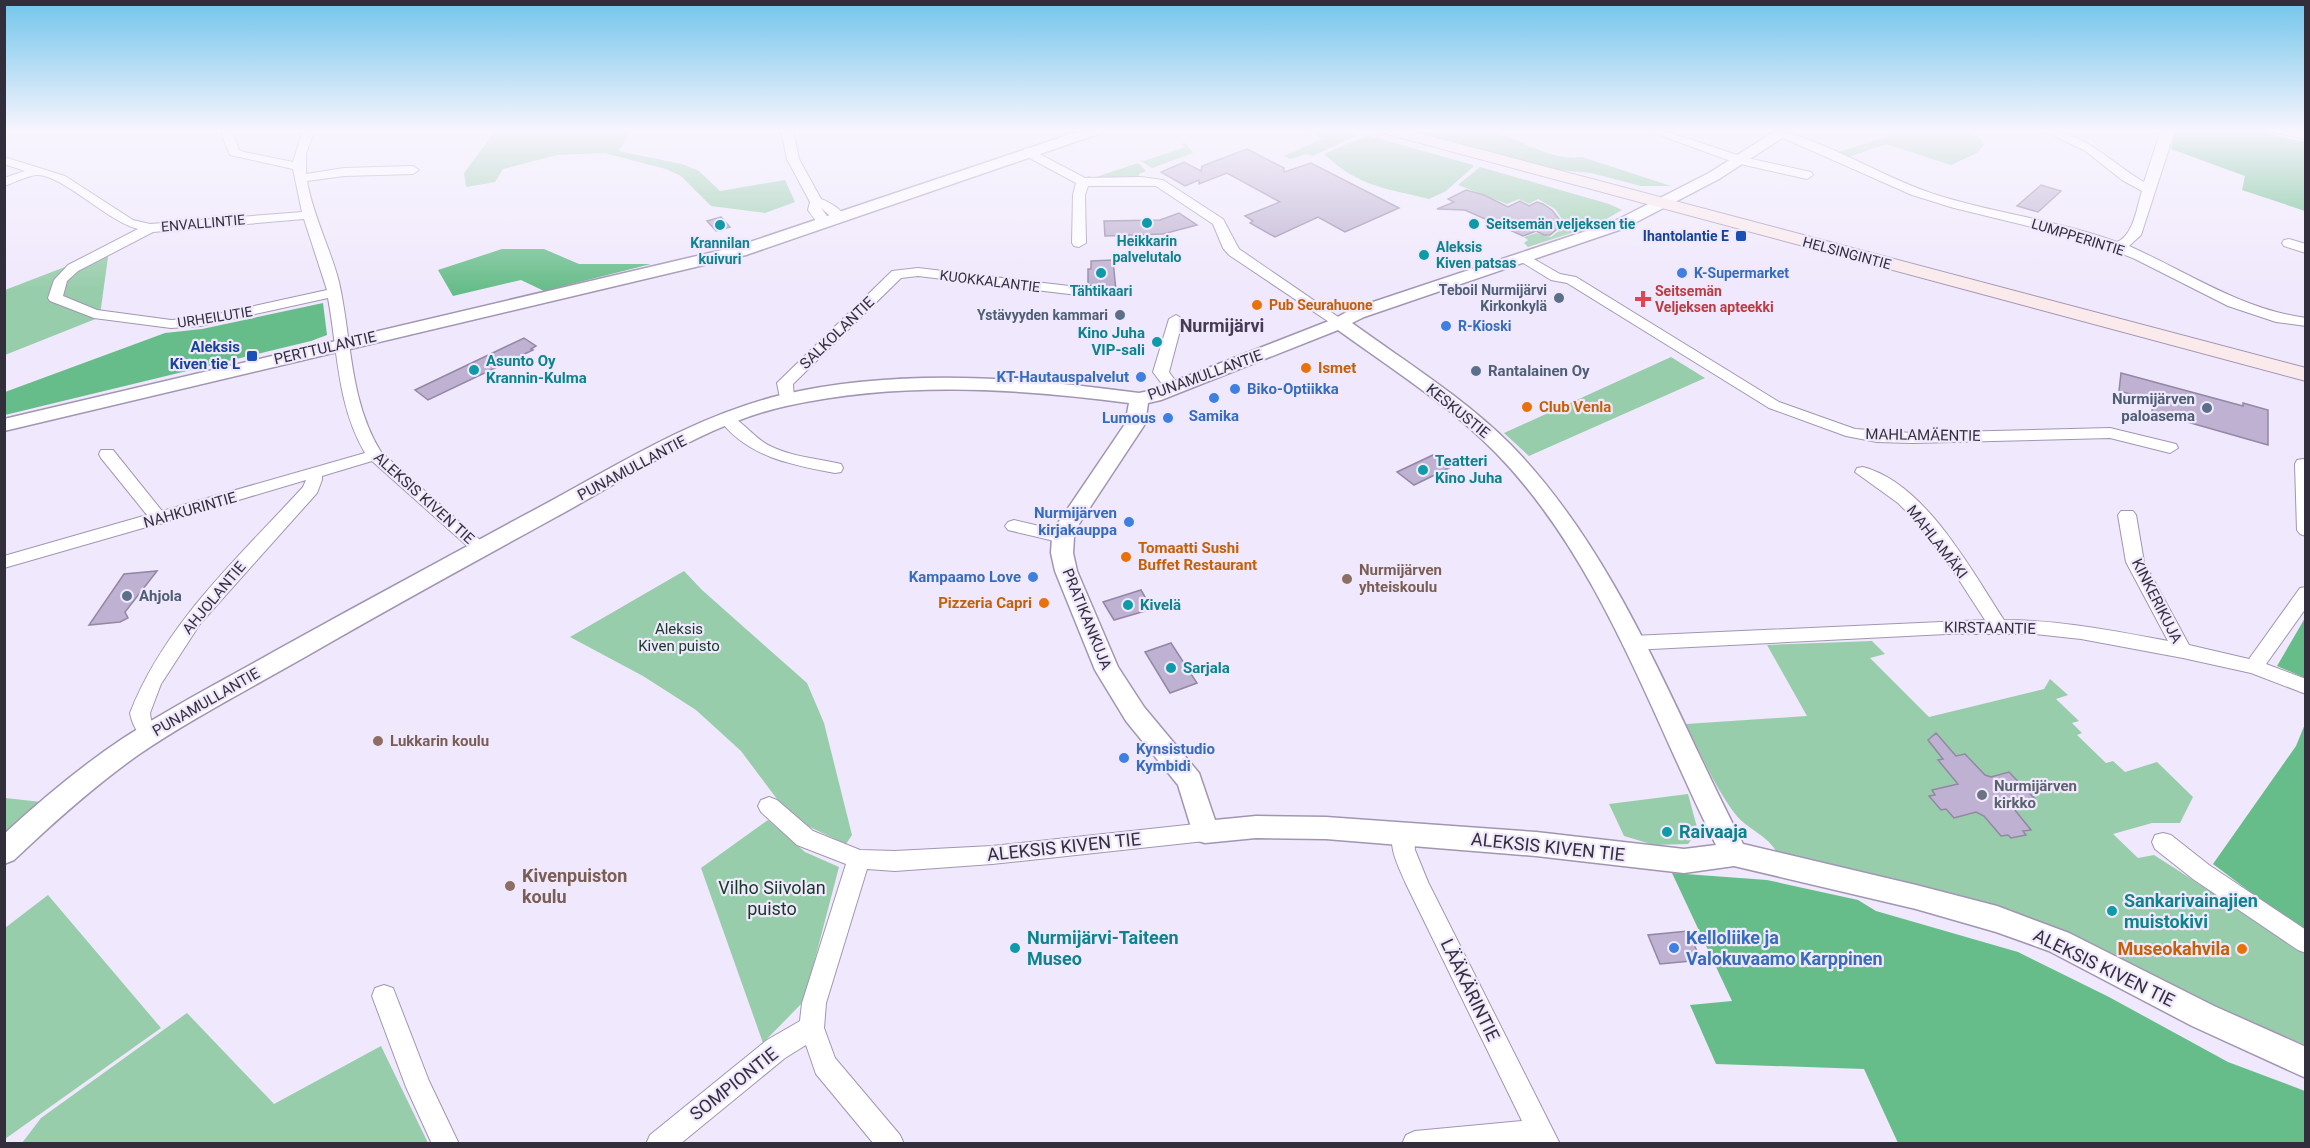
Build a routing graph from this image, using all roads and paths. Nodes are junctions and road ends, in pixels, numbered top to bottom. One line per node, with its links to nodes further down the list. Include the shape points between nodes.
1 (68, 184): 16 (street, ENVALLINTIE, via 129,223)
2 (302, 184): 15 (street, ALEKSIS KIVEN TIE)
3 (809, 184): 14 (street)
4 (934, 184): 14 (street, PERTTULANTIE)
5 (1083, 184): 17 (street)
6 (1160, 184): 27 (street, KESKUSTIE, via 1218,222 1234,252)
7 (1590, 184): 13 (main road, HELSINGINTIE)
8 (1707, 184): 13 (street, PUNAMULLANTIE, via 1695,197)
9 (1896, 184): 19 (street, LUMPPERINTIE, via 1937,199)
10 (2138, 184): 12 (street)
11 (2152, 184): 12 (street)
12 (2150, 190): 19 (street, via 2134,235)
13 (1670, 205): 21 (street, PUNAMULLANTIE); 29 (main road, HELSINGINTIE)
14 (828, 214): 28 (street, PERTTULANTIE, via 741,251)
15 (310, 215): 16 (street, ENVALLINTIE); 24 (street, ALEKSIS KIVEN TIE)
16 (150, 228): 24 (street, URHEILUTIE, via 73,268 61,280 55,298 94,314 171,324 200,322)
17 (1079, 243)
18 (2289, 243): 20 (street)
19 (2117, 246): 26 (street, LUMPPERINTIE, via 2240,306 2274,318)
20 (2306, 249)
21 (1535, 261): 27 (street, PUNAMULLANTIE, via 1367,320); 35 (street, MAHLAMÄENTIE, via 1556,278 1571,280 1774,405 1852,433 1912,438 2110,433)
22 (902, 272): 23 (street, KUOKKALANTIE); 32 (street, SALKOLANTIE, via 785,383)
23 (1078, 291)
24 (334, 293): 28 (street, ALEKSIS KIVEN TIE)
25 (1176, 319): 30 (street, via 1161,372)
26 (2306, 322)
27 (1340, 323): 30 (street, PUNAMULLANTIE); 51 (street, KESKUSTIE, via 1467,416 1505,451 1564,522)
28 (341, 344): 34 (street, PERTTULANTIE); 37 (street, ALEKSIS KIVEN TIE, via 358,425)
29 (2306, 375)
30 (1173, 389): 31 (street, PUNAMULLANTIE)
31 (1139, 399): 32 (street, PUNAMULLANTIE, via 1026,387 934,384); 46 (street, via 1135,424)
32 (786, 400): 33 (street, PUNAMULLANTIE)
33 (727, 418): 39 (street, via 755,446 785,458); 47 (street, PUNAMULLANTIE)
34 (4, 425)
35 (2170, 448)
36 (107, 454): 43 (street)
37 (375, 455): 41 (street, NAHKURINTIE); 47 (street, ALEKSIS KIVEN TIE)
38 (2303, 464): 45 (street)
39 (835, 468)
40 (1863, 472): 50 (street, MAHLAMÄKI, via 1881,480 1916,510)
41 (313, 474): 43 (street, NAHKURINTIE); 55 (street, AHJOLANTIE, via 311,489 193,619 152,682 140,713 142,723)
42 (2127, 515): 52 (street, KINKERIKUJA, via 2135,562)
43 (160, 519): 48 (street, NAHKURINTIE)
44 (1014, 526): 46 (street)
45 (2306, 530)
46 (1063, 537): 57 (street, PRATIKANKUJA, via 1066,570 1107,670 1135,714 1190,781)
47 (480, 548): 55 (street, PUNAMULLANTIE)
48 (4, 562)
49 (2306, 593): 53 (street)
50 (1998, 626): 51 (street, KIRSTAANTIE); 52 (street, KIRSTAANTIE, via 2081,632)
51 (1632, 643): 61 (street, KESKUSTIE)
52 (2183, 651): 53 (street, KIRSTAANTIE)
53 (2254, 667): 54 (street, KIRSTAANTIE)
54 (2306, 687)
55 (152, 733): 60 (street, PUNAMULLANTIE, via 54,804)
56 (769, 806): 62 (street, ALEKSIS KIVEN TIE, via 805,838)
57 (1205, 832): 58 (street, ALEKSIS KIVEN TIE, via 1326,828); 62 (street, ALEKSIS KIVEN TIE, via 992,855 895,861)
58 (1402, 833): 61 (street, ALEKSIS KIVEN TIE, via 1684,861); 67 (street, LÄÄKÄRINTIE, via 1417,884)
59 (2163, 842): 63 (street)
60 (4, 852)
61 (1734, 854): 66 (street, ALEKSIS KIVEN TIE, via 1997,919 2059,942 2203,1016)
62 (859, 859): 65 (street, via 814,1003)
63 (2306, 943)
64 (384, 996): 68 (street, via 419,1087)
65 (812, 1028): 69 (street, SOMPIONTIE, via 776,1049); 70 (street, via 825,1065)
66 (2306, 1063)
67 (1543, 1138): 71 (street)
68 (446, 1143)
69 (659, 1143)
70 (891, 1143)
71 (1415, 1143)

